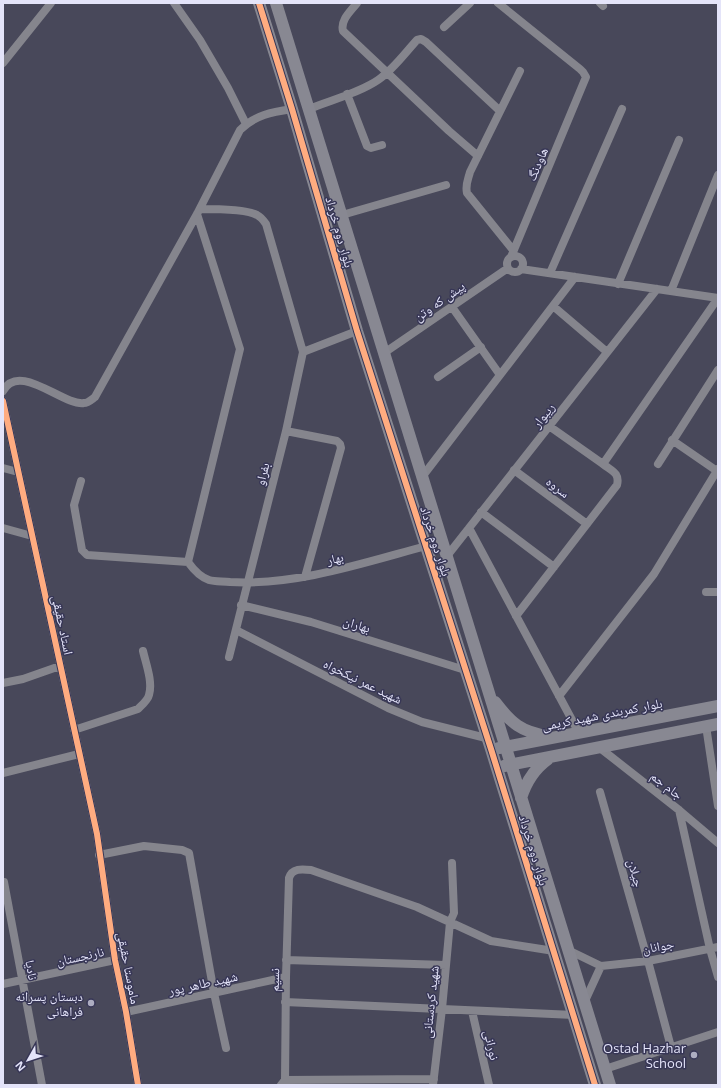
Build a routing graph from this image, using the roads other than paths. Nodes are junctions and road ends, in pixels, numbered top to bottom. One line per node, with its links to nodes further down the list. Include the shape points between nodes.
1 (51, 3): 9 (street)
2 (174, 3): 17 (street, via 200,40)
3 (259, 3): 14 (street, بلوار دوم خرداد)
4 (276, 3): 15 (street, بلوار دوم خرداد)
5 (357, 3): 11 (street, via 343,21 343,31)
6 (470, 3): 8 (street)
7 (498, 3): 25 (street, هاودنگ, via 586,75)
8 (444, 27)
9 (3, 63)
10 (520, 71): 16 (street)
11 (387, 73): 12 (street, via 378,80); 16 (street, via 417,40 421,40); 20 (street)
12 (346, 94): 15 (street); 19 (street, via 367,146 371,148)
13 (622, 108): 28 (street)
14 (292, 109): 17 (street, via 263,114); 36 (street, بلوار دوم خرداد)
15 (309, 109): 24 (street, بلوار دوم خرداد)
16 (500, 111): 20 (street)
17 (246, 124): 23 (street, via 240,130)
18 (679, 140): 30 (street)
19 (382, 145)
20 (478, 156): 25 (street, via 466,183 467,193)
21 (718, 175): 32 (street)
22 (446, 186): 24 (street)
23 (199, 211): 38 (street, via 223,209 252,213 258,215 266,224); 44 (street, via 94,397 83,404 20,380 11,382); 64 (street, via 240,349)
24 (342, 215): 40 (street, بلوار دوم خرداد)
25 (512, 254): 26 (street, via 507,262); 27 (street, via 522,260)
26 (508, 268): 27 (street, via 512,272); 34 (street, پیش که وتن)
27 (521, 269): 28 (street)
28 (550, 273): 29 (street)
29 (575, 277): 30 (street); 35 (street)
30 (618, 284): 31 (street)
31 (658, 289): 32 (street); 39 (street, ریبوار)
32 (671, 291): 33 (street)
33 (718, 298): 49 (street)
34 (452, 306): 37 (street); 40 (street, پیش که وتن)
35 (553, 306): 39 (street); 42 (street)
36 (357, 331): 38 (street); 62 (street, بلوار دوم خرداد)
37 (481, 347): 42 (street); 43 (street)
38 (303, 352): 47 (street, بفراو)
39 (608, 352): 46 (street, ریبوار)
40 (384, 354): 55 (street, بلوار دوم خرداد)
41 (718, 370): 48 (street)
42 (500, 375): 55 (street)
43 (438, 378)
44 (3, 391)
45 (3, 401): 54 (street, استاد حقیقی)
46 (549, 426): 49 (street); 52 (street, ریبوار)
47 (286, 431): 66 (street, via 337,441 341,448); 67 (street, بفراو)
48 (672, 440): 50 (street); 53 (street)
49 (603, 464): 58 (street, via 617,475 618,485)
50 (658, 464)
51 (3, 468): 54 (street)
52 (514, 470): 57 (street, ریبوار); 58 (street, سروه)
53 (717, 470): 79 (street, via 654,574)
54 (18, 472): 61 (street, استاد حقیقی)
55 (422, 477): 63 (street, بلوار دوم خرداد)
56 (81, 481): 64 (street, via 74,511 82,550 87,555)
57 (481, 512): 60 (street, ریبوار); 65 (street)
58 (587, 524): 65 (street)
59 (3, 528): 61 (street)
60 (469, 528): 63 (street, ریبوار); 71 (street)
61 (32, 536): 75 (street, استاد حقیقی)
62 (426, 546): 66 (street, بهار); 76 (street, بلوار دوم خرداد)
63 (447, 556): 78 (street, بلوار دوم خرداد)
64 (188, 562): 67 (street, بهار, via 202,577 209,580)
65 (554, 568): 71 (street)
66 (305, 577): 67 (street, بهار)
67 (247, 583): 70 (street, بفراو)
68 (706, 592): 69 (street)
69 (718, 592)
70 (242, 605): 72 (street, بفراو); 76 (street, بهاران, via 311,622)
71 (516, 616): 79 (street)
72 (236, 630): 74 (street, بفراو); 85 (street, شهید عمر نیکخواه, via 388,708 422,722)
73 (143, 651): 82 (street, via 150,685 149,696 138,709)
74 (229, 657)
75 (60, 666): 77 (street); 82 (street, استاد حقیقی)
76 (465, 670): 85 (street, بلوار دوم خرداد)
77 (3, 683)
78 (490, 695): 84 (street, via 513,723 529,732); 86 (street, بلوار دوم خرداد)
79 (559, 696): 83 (street)
80 (718, 706): 83 (street, بلوار کمربندی شهید کریمی)
81 (712, 725): 87 (street); 96 (street)
82 (74, 730): 89 (street, استاد حقیقی)
83 (579, 733): 84 (street, بلوار کمربندی شهید کریمی)
84 (555, 737): 86 (street, بلوار کمربندی شهید کریمی)
85 (486, 738): 88 (street, بلوار دوم خرداد)
86 (506, 747): 88 (street, بلوار کمربندی شهید کریمی); 91 (street, بلوار دوم خرداد)
87 (600, 748): 90 (street); 97 (street, جام جم)
88 (491, 750): 92 (street, بلوار دوم خرداد)
89 (79, 754): 93 (street); 101 (street, استاد حقیقی)
90 (550, 757): 91 (street); 95 (street, via 537,768)
91 (511, 765): 92 (street); 95 (street, بلوار دوم خرداد)
92 (497, 768): 99 (street, بلوار دوم خرداد)
93 (3, 773)
94 (600, 792): 110 (street, چیلان)
95 (521, 798): 98 (street, بلوار دوم خرداد)
96 (718, 806)
97 (679, 810): 100 (street, جام جم); 105 (street)
98 (535, 841): 99 (street); 106 (street, بلوار دوم خرداد)
99 (520, 843): 107 (street, بلوار دوم خرداد)
100 (718, 843)
101 (99, 855): 108 (street, ماموستا حقیقی); 117 (street, via 144,846 190,853)
102 (452, 864): 104 (street, شهید کردستانی, via 454,913)
103 (4, 882): 115 (street, نادیا)
104 (450, 922): 107 (street, via 491,940); 109 (street, نسیم, via 417,907 311,870 294,870 289,878); 111 (street, شهید کردستانی)
105 (714, 948): 110 (street, جوانان); 114 (street)
106 (568, 950): 112 (street); 119 (street, بلوار دوم خرداد)
107 (554, 951): 123 (street, بلوار دوم خرداد)
108 (115, 960): 115 (street, نارنجستان); 122 (street, ماموستا حقیقی)
109 (286, 960): 111 (street); 113 (street, نسیم)
110 (648, 961): 112 (street, جوانان); 125 (street, چیلان)
111 (446, 965): 120 (street, شهید کردستانی)
112 (601, 966): 119 (street)
113 (286, 977): 117 (street, شهید طاهر پور); 118 (street, نسیم)
114 (718, 977)
115 (22, 980): 116 (street, نارنجستان); 130 (street, نادیا)
116 (3, 984)
117 (214, 993): 122 (street, شهید طاهر پور); 126 (street)
118 (285, 1002): 120 (street); 128 (street, نسیم)
119 (584, 1003): 127 (street, بلوار دوم خرداد)
120 (442, 1009): 121 (street); 129 (street, شهید کردستانی)
121 (472, 1011): 123 (street); 132 (street, نورانی)
122 (126, 1012): 131 (street, ماموستا حقیقی)
123 (574, 1015): 133 (street, بلوار دوم خرداد)
124 (718, 1032): 125 (street)
125 (671, 1047): 127 (street)
126 (226, 1048)
127 (605, 1069): 134 (street, بلوار دوم خرداد)
128 (283, 1082): 129 (street)
129 (433, 1082)
130 (42, 1085)
131 (138, 1085)
132 (489, 1085)
133 (595, 1085)
134 (610, 1085)

